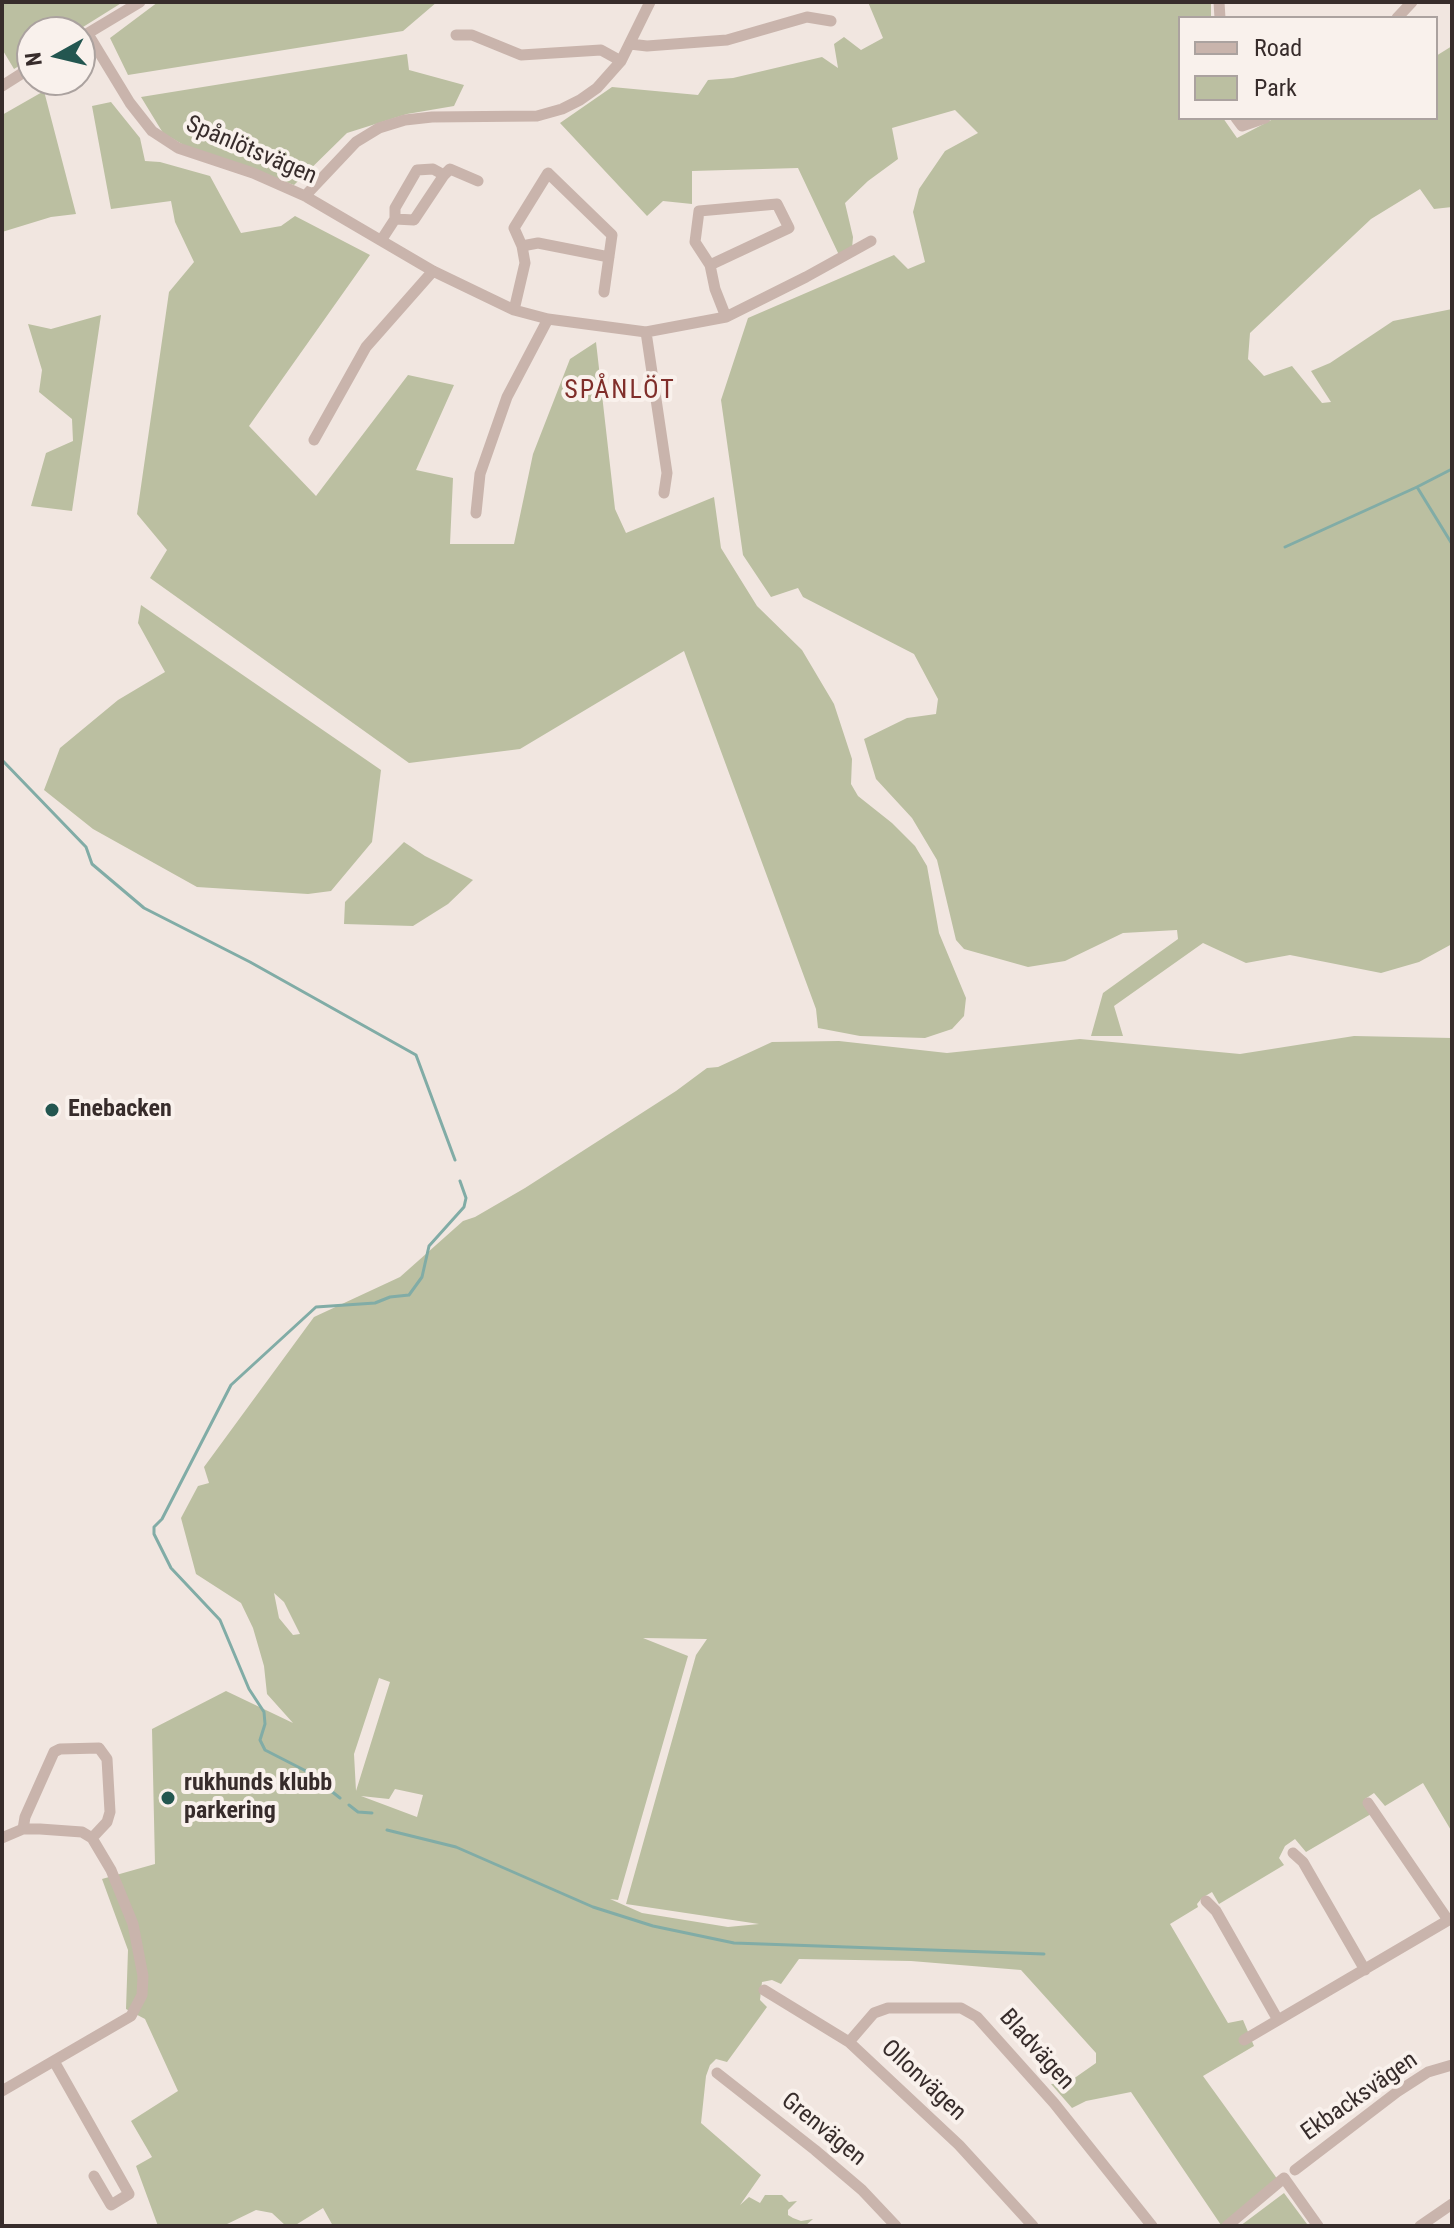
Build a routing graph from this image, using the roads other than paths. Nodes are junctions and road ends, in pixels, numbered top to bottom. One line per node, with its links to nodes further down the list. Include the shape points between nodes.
1 (140, 2): 4 (street)
2 (650, 2): 6 (street)
3 (831, 21): 6 (street, via 807,17 727,40)
4 (96, 29)
5 (456, 35): 8 (street, via 472,35 521,55 601,50)
6 (630, 44): 8 (street)
7 (96, 53): 13 (street, Spånlötsvägen, via 152,131 178,148)
8 (621, 61): 13 (street, via 597,88 562,109 537,116 432,117 379,128 356,142)
9 (1238, 120): 10 (street, via 1242,126)
10 (1259, 120)
11 (444, 175): 12 (street, via 450,169); 14 (street, via 414,220); 14 (street, via 417,170 395,208)
12 (478, 181)
13 (305, 196): 16 (street, Spånlötsvägen)
14 (395, 219): 16 (street)
15 (514, 228): 17 (street); 19 (street); 20 (street, via 548,173 612,235)
16 (382, 239): 22 (street, Spånlötsvägen)
17 (504, 240)
18 (871, 241): 25 (street, Spånlötsvägen)
19 (522, 246): 20 (street, via 538,243); 24 (street, via 525,263)
20 (609, 257): 23 (street)
21 (710, 265): 21 (street, via 789,228 777,204 699,211 695,242); 25 (street)
22 (433, 271): 24 (street, Spånlötsvägen); 28 (street, via 366,347)
23 (604, 292)
24 (514, 310): 26 (street, Spånlötsvägen)
25 (726, 317): 27 (street, Spånlötsvägen)
26 (548, 319): 27 (street, Spånlötsvägen); 30 (street, via 507,397 480,474)
27 (646, 332): 29 (street, via 667,473)
28 (314, 440)
29 (664, 493)
30 (476, 513)
31 (1368, 1803): 37 (street)
32 (23, 1829): 33 (street); 34 (street, via 82,1832); 34 (street, via 54,1752 99,1748 107,1759 110,1812)
33 (2, 1838)
34 (92, 1838): 43 (street, via 133,1924 142,1995 131,2016)
35 (1293, 1853): 38 (street)
36 (1206, 1901): 40 (street)
37 (1450, 1919): 38 (street)
38 (1365, 1970): 40 (street)
39 (764, 1990): 42 (street, Ollonvägen)
40 (1278, 2020): 41 (street)
41 (1244, 2040)
42 (849, 2042): 51 (street, Ollonvägen, via 959,2145); 52 (street, Bladvägen, via 874,2013 888,2008 961,2008 977,2017)
43 (55, 2063): 46 (street); 48 (street, via 129,2194 111,2205)
44 (1452, 2065): 47 (street, Ekbacksvägen, via 1428,2072 1397,2092)
45 (717, 2073): 50 (street, Grenvägen, via 862,2190)
46 (2, 2091)
47 (1295, 2170)
48 (94, 2176)
49 (1452, 2204): 55 (street)
50 (896, 2226)
51 (1033, 2226)
52 (1152, 2226)
53 (1227, 2226): 54 (street, via 1284,2178)
54 (1318, 2226)
55 (1420, 2226)

